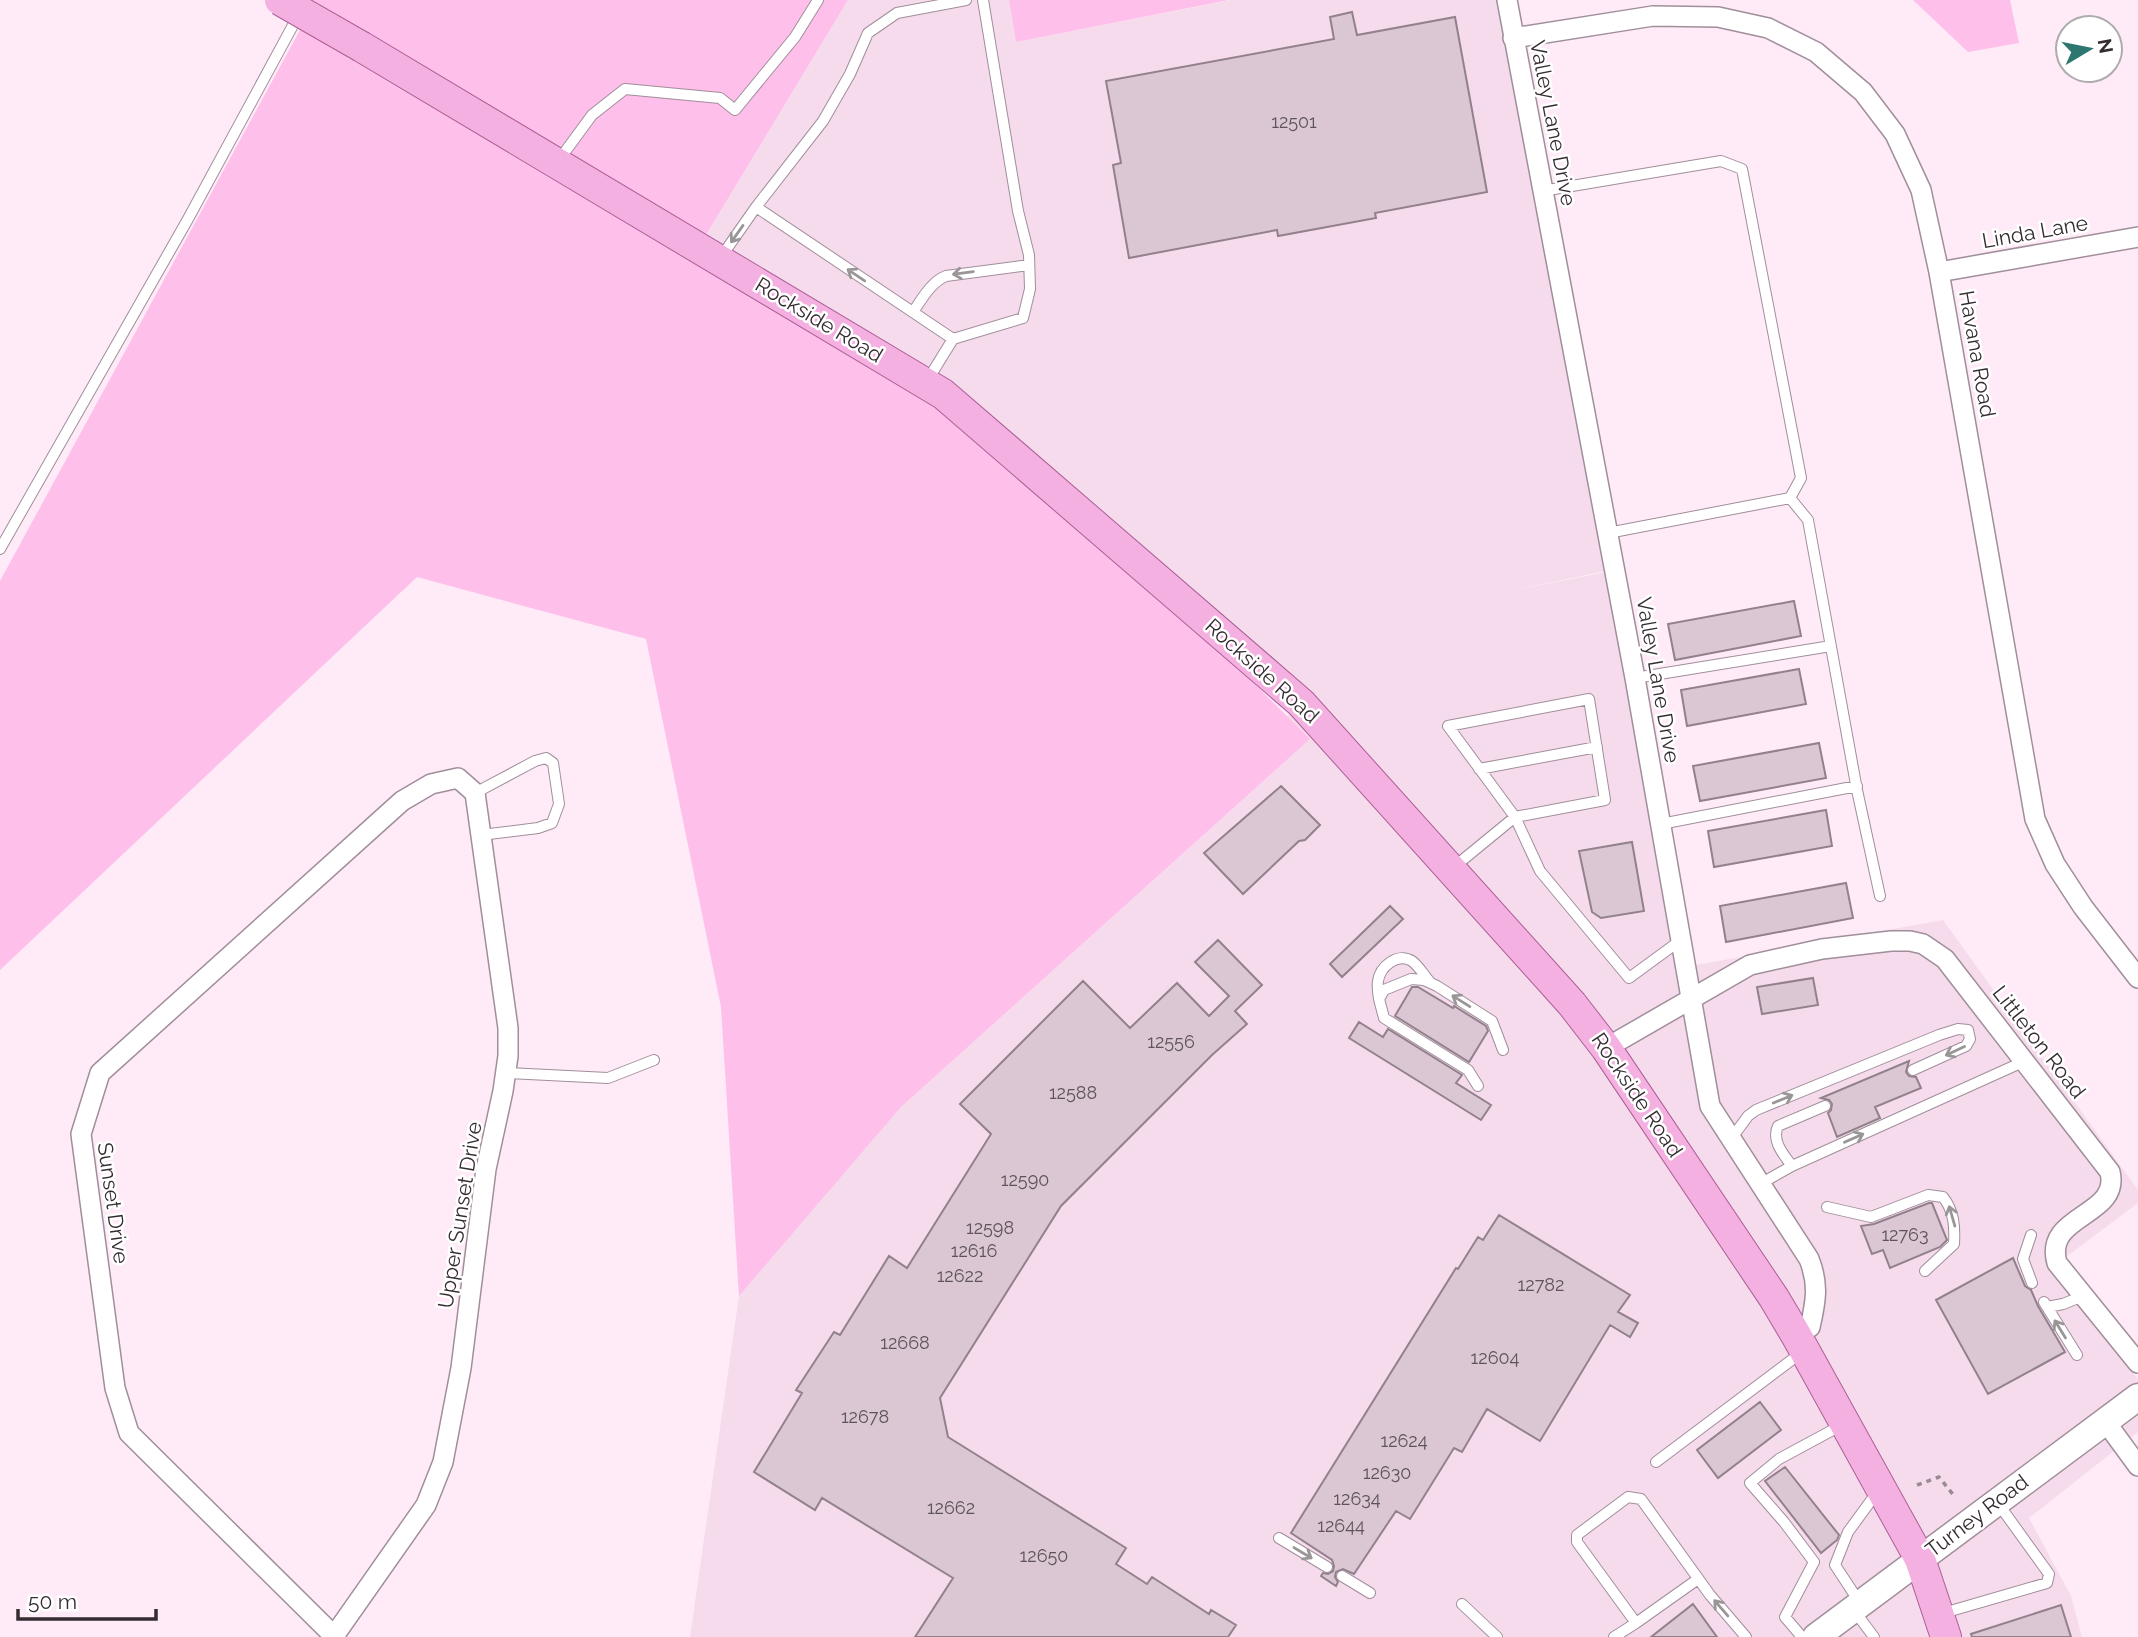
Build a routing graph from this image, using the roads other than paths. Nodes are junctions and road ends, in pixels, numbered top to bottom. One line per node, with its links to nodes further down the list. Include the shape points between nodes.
1 (280, 0): 8 (main road, Rockside Road, bridge)
2 (307, 0): 20 (lane)
3 (818, 0): 8 (lane, via 796,37 735,110 720,98 625,89 592,115)
4 (966, 0): 10 (lane, via 897,13 868,33 823,121)
5 (983, 0): 13 (lane)
6 (1507, 0): 7 (street, Valley Lane Drive)
7 (1514, 38): 9 (street, Valley Lane Drive); 14 (street, Havana Road, via 1653,16 1718,17 1768,28 1816,52 1863,92 1895,134 1921,190)
8 (556, 164): 12 (main road, Rockside Road)
9 (1542, 191): 18 (lane, via 1721,161 1742,169 1801,478); 19 (street, Valley Lane Drive)
10 (756, 207): 12 (lane, one-way to 12); 15 (lane, one-way to 10)
11 (2138, 237): 14 (street, Linda Lane)
12 (719, 261): 17 (main road, Rockside Road)
13 (1030, 265): 15 (lane, one-way to 15, via 946,275); 16 (lane, via 1023,318)
14 (1939, 272): 33 (street, Havana Road, via 2035,819 2069,885)
15 (913, 313): 16 (lane)
16 (953, 339): 17 (lane)
17 (925, 384): 30 (main road, Rockside Road, via 943,394 1301,703)
18 (1790, 498): 19 (lane); 21 (lane, via 1808,520)
19 (1608, 533): 22 (street, Valley Lane Drive)
20 (0, 549)
21 (1831, 646): 22 (lane); 25 (lane)
22 (1635, 678): 28 (street, Valley Lane Drive)
23 (1597, 747): 24 (lane); 24 (lane, via 1589,699 1448,726); 27 (lane, via 1605,800)
24 (1479, 769): 27 (lane)
25 (1857, 786): 28 (lane); 31 (lane)
26 (475, 793): 29 (street, Upper Sunset Drive); 29 (lane, via 535,761 546,758 553,763 559,804 552,823); 73 (street, Sunset Drive, via 458,778 431,783 402,801 100,1073 81,1134 115,1388 129,1433)
27 (1515, 817): 30 (lane); 32 (lane, via 1540,871 1629,978)
28 (1661, 824): 32 (street, Valley Lane Drive)
29 (481, 835): 42 (street, Upper Sunset Drive, via 508,1028)
30 (1451, 869): 37 (main road, Rockside Road)
31 (1880, 895)
32 (1682, 939): 36 (street, Valley Lane Drive)
33 (2138, 978)
34 (1431, 983): 35 (lane, via 1411,979 1384,990); 35 (lane, via 1412,961 1392,961 1378,981); 38 (lane, one-way to 34, via 1492,1021)
35 (1379, 999): 43 (lane, via 1384,1018 1468,1070)
36 (1692, 999): 37 (street, Littleton Road); 40 (street, Littleton Road, via 1760,962 1822,949 1910,941 1945,959); 45 (street, Valley Lane Drive, via 1710,1106)
37 (1606, 1048): 53 (main road, Rockside Road)
38 (1503, 1050)
39 (654, 1060): 42 (lane, via 608,1079)
40 (2025, 1061): 46 (lane, one-way to 40); 52 (street, Littleton Road, via 2113,1182 2111,1192 2062,1231 2055,1244 2057,1263)
41 (1913, 1070): 45 (lane, one-way to 41, via 1756,1110 1939,1035 1968,1030 1966,1046)
42 (506, 1073): 73 (street, Upper Sunset Drive, via 486,1168 461,1368 443,1462 426,1505)
43 (1478, 1086)
44 (1825, 1106): 46 (lane, via 1777,1126 1778,1146)
45 (1731, 1140): 47 (street, Valley Lane Drive)
46 (1792, 1166): 47 (lane)
47 (1760, 1184): 53 (street, Valley Lane Drive, via 1814,1271 1817,1291 1810,1326)
48 (1827, 1207): 50 (lane, one-way to 48, via 1954,1244 1951,1207 1943,1197 1928,1195 1871,1217)
49 (2031, 1235): 51 (lane, via 2023,1259)
50 (1925, 1271)
51 (2032, 1283)
52 (2083, 1296): 54 (lane, one-way to 52, via 2045,1305); 55 (street, Littleton Road)
53 (1800, 1343): 58 (main road, Rockside Road); 59 (lane)
54 (2077, 1355)
55 (2138, 1363)
56 (2138, 1396): 57 (main road, Turney Road)
57 (2105, 1421): 60 (street); 62 (main road, Turney Road)
58 (1846, 1424): 61 (main road, Rockside Road); 77 (lane, via 1779,1459 1750,1483 1814,1562 1786,1617)
59 (1656, 1462)
60 (2138, 1466)
61 (1881, 1488): 64 (main road, Rockside Road); 70 (lane, via 1848,1532 1835,1565)
62 (1997, 1502): 64 (main road, Turney Road); 72 (lane, via 2049,1574 2047,1583)
63 (1279, 1538): 65 (lane, one-way to 65)
64 (1920, 1559): 70 (main road, Turney Road); 72 (main road, Rockside Road)
65 (1327, 1567)
66 (1342, 1576): 68 (lane)
67 (1698, 1579): 71 (lane); 71 (lane, via 1641,1499 1628,1497 1576,1538); 76 (lane, one-way to 67)
68 (1370, 1592)
69 (1462, 1604): 74 (lane)
70 (1857, 1606): 78 (main road, Turney Road); 79 (lane)
71 (1636, 1623): 75 (lane)
72 (1942, 1626)
73 (335, 1636)
74 (1497, 1637)
75 (1614, 1637)
76 (1746, 1637)
77 (1802, 1637)
78 (1816, 1637)
79 (1874, 1637)

